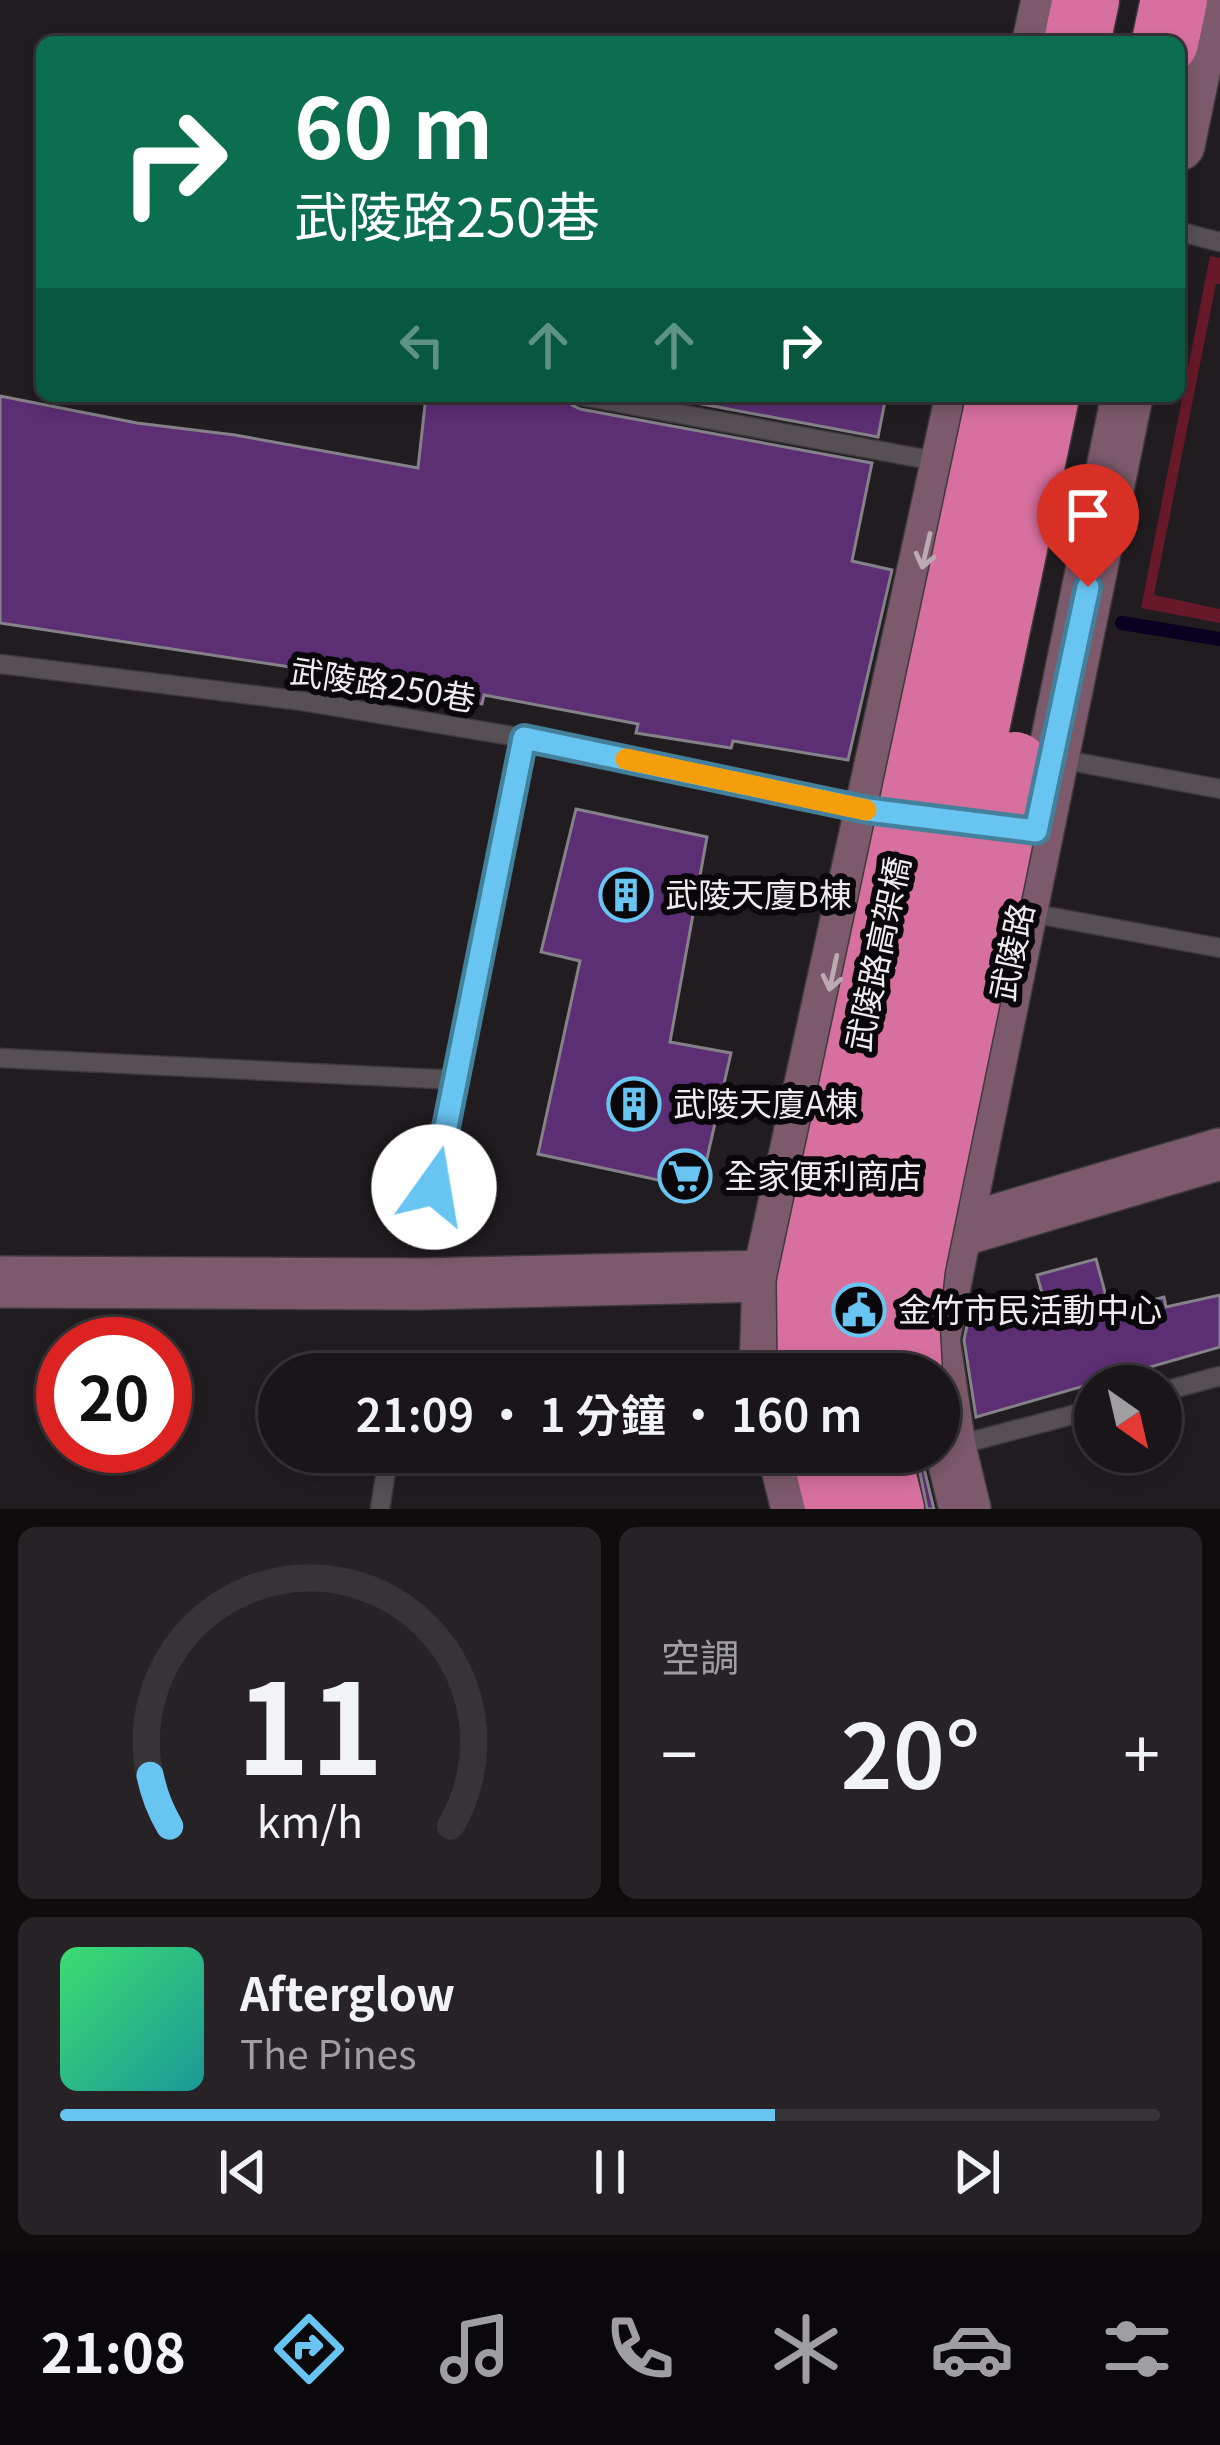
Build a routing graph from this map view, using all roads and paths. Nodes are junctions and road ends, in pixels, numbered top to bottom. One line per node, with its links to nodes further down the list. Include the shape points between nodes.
1 (1047, 0): 6 (street)
2 (1086, 0): 7 (highway)
3 (1130, 0): 8 (highway)
4 (1174, 0): 9 (highway)
5 (1209, 0): 10 (street)
6 (1039, 36)
7 (1078, 36)
8 (1121, 36)
9 (1166, 36)
10 (1185, 117)
11 (1185, 233): 12 (lane)
12 (1220, 242)
13 (615, 402): 19 (lane)
14 (960, 402): 19 (street)
15 (999, 402): 36 (highway, 武陵路高架橋, bridge, via 810,1284)
16 (1045, 402): 37 (highway, bridge, via 866,1250)
17 (1091, 402): 38 (highway, bridge, via 912,1266)
18 (1126, 402): 22 (street, 武陵路)
19 (946, 463): 24 (street, one-way to 24)
20 (0, 664): 21 (lane, 武陵路250巷)
21 (524, 738): 24 (lane, 武陵路250巷); 29 (lane)
22 (1052, 758): 23 (lane); 25 (street, 武陵路)
23 (1220, 789)
24 (868, 810): 25 (lane, 武陵路250巷); 33 (street, one-way to 33)
25 (1036, 831): 26 (street, 武陵路)
26 (1020, 911): 27 (lane); 32 (street, 武陵路)
27 (1220, 948)
28 (0, 1058): 29 (lane)
29 (458, 1080): 31 (lane)
30 (1220, 1154): 32 (street)
31 (426, 1222)
32 (953, 1232): 33 (street); 39 (street, 武陵路)
33 (768, 1276): 34 (street, via 420,1285); 35 (street)
34 (0, 1282)
35 (766, 1353)
36 (811, 1353)
37 (859, 1353)
38 (908, 1353)
39 (934, 1353)
40 (1220, 1376): 41 (lane)
41 (1182, 1386)
42 (1074, 1414): 43 (lane)
43 (960, 1443)
44 (386, 1473): 51 (lane)
45 (788, 1473): 52 (street)
46 (830, 1473): 53 (highway)
47 (869, 1473): 54 (highway)
48 (882, 1473): 55 (highway)
49 (932, 1473): 56 (highway)
50 (946, 1473): 57 (street, 武陵路)
51 (380, 1509)
52 (797, 1509)
53 (839, 1509)
54 (874, 1509)
55 (891, 1509)
56 (930, 1509)
57 (964, 1509)

